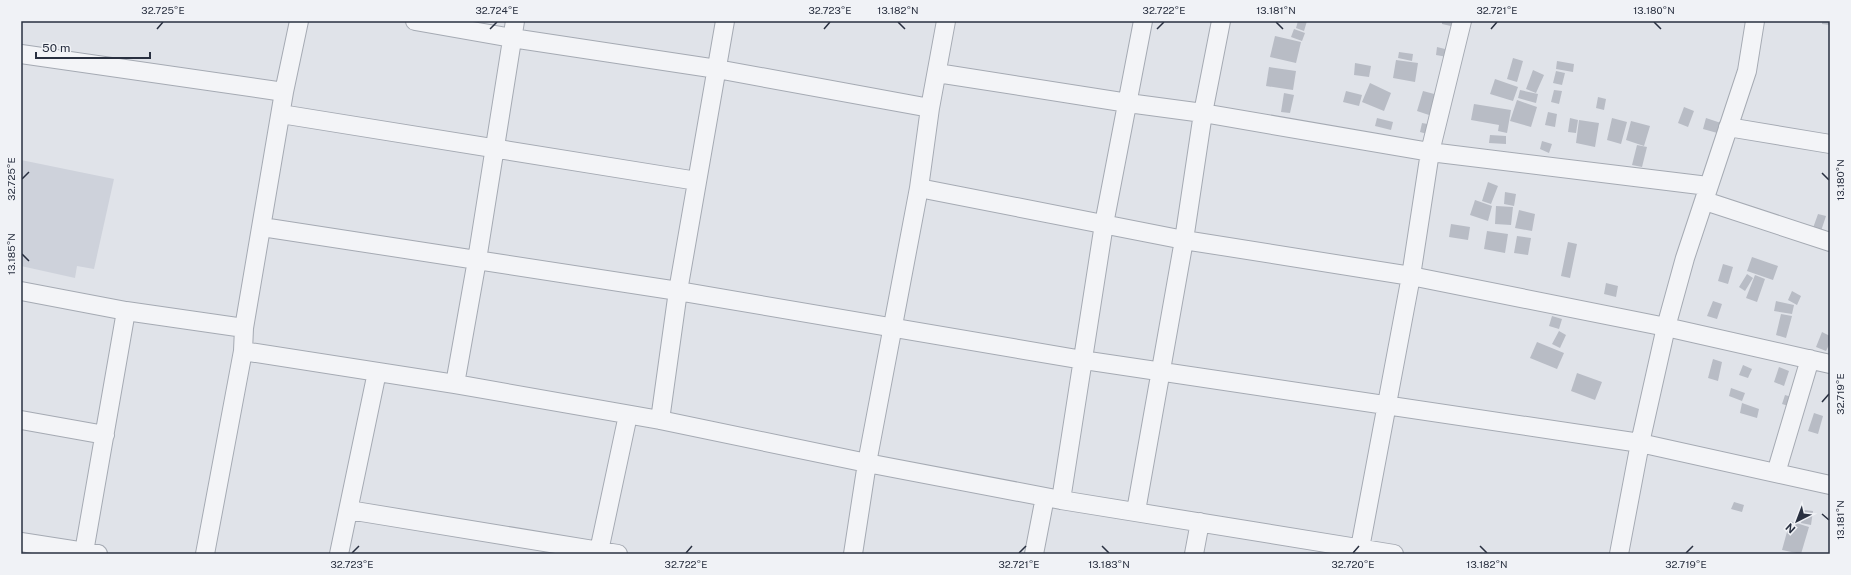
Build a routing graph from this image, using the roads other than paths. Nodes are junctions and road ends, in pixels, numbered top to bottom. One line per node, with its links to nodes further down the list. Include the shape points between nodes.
1 (298, 21): 13 (street)
2 (415, 21): 9 (street)
3 (726, 21): 11 (street)
4 (946, 21): 12 (street)
5 (1143, 21): 14 (street)
6 (1221, 21): 16 (street)
7 (1462, 21): 21 (street)
8 (1755, 21): 18 (street, via 1747,71)
9 (513, 30): 11 (street); 20 (street)
10 (21, 54): 13 (street)
11 (717, 69): 15 (street); 22 (street)
12 (936, 73): 14 (street); 15 (street)
13 (284, 92): 17 (street)
14 (1128, 103): 16 (street); 25 (street)
15 (930, 108): 23 (street)
16 (1203, 113): 21 (street); 27 (street)
17 (281, 114): 20 (street); 26 (street)
18 (1728, 127): 19 (street); 24 (street)
19 (1830, 144)
20 (494, 148): 22 (street); 29 (street)
21 (1430, 152): 24 (street); 30 (street)
22 (698, 181): 32 (street)
23 (919, 188): 25 (street); 36 (street)
24 (1707, 193): 28 (street); 34 (street, via 1685,258)
25 (1104, 224): 27 (street); 39 (street)
26 (262, 228): 29 (street); 35 (street)
27 (1184, 240): 30 (street); 41 (street)
28 (1830, 242)
29 (477, 260): 32 (street); 43 (street)
30 (1411, 276): 34 (street); 44 (street)
31 (21, 291): 33 (street)
32 (678, 291): 36 (street); 47 (street)
33 (126, 311): 35 (street); 48 (street)
34 (1666, 327): 38 (street); 49 (street)
35 (244, 328): 37 (street)
36 (893, 328): 39 (street); 50 (street)
37 (243, 350): 42 (street); 62 (street)
38 (1810, 359): 40 (street); 51 (street)
39 (1083, 360): 41 (street); 53 (street)
40 (1829, 361)
41 (1162, 371): 44 (street); 55 (street)
42 (377, 372): 43 (street); 54 (street)
43 (455, 384): 45 (street)
44 (1386, 405): 49 (street); 60 (street)
45 (628, 415): 47 (street); 59 (street)
46 (21, 420): 48 (street)
47 (660, 420): 50 (street)
48 (105, 435): 61 (street)
49 (1640, 443): 51 (street); 68 (street)
50 (867, 463): 53 (street); 65 (street)
51 (1776, 473): 52 (street)
52 (1830, 485)
53 (1053, 498): 55 (street); 66 (street)
54 (348, 510): 59 (street); 63 (street)
55 (1136, 511): 56 (street)
56 (1200, 522): 58 (street); 67 (street)
57 (21, 542): 61 (street)
58 (1313, 548): 60 (street)
59 (599, 551): 64 (street)
60 (1377, 552)
61 (91, 553)
62 (205, 554)
63 (339, 554)
64 (618, 554)
65 (853, 554)
66 (1034, 554)
67 (1194, 554)
68 (1619, 554)

